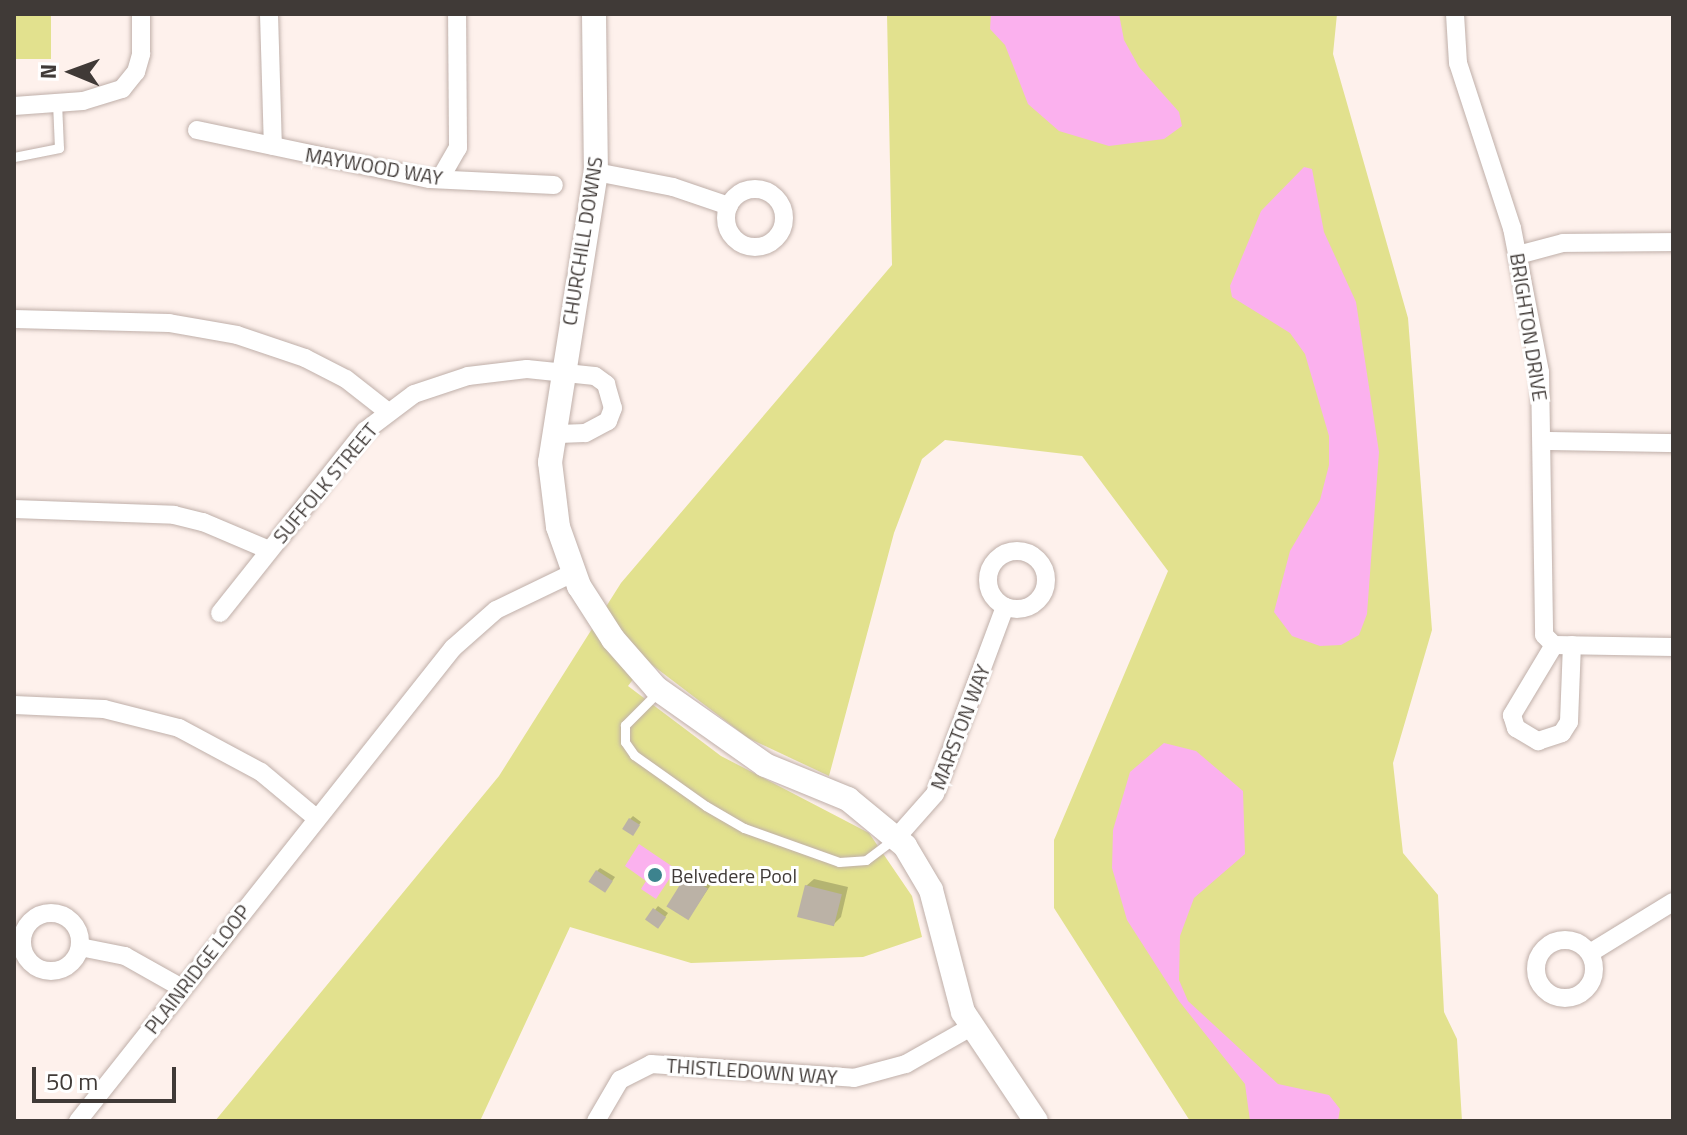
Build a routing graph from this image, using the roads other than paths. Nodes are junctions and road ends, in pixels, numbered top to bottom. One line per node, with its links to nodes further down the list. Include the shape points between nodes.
1 (141, 14): 6 (street, via 141,54 136,72 122,89 106,97)
2 (269, 14): 9 (street)
3 (457, 14): 12 (street, via 458,148 441,177)
4 (594, 14): 11 (street, CHURCHILL DOWNS)
5 (1455, 14): 16 (street, BRIGHTON DRIVE, via 1458,63)
6 (57, 103): 7 (street); 10 (lane, via 59,148)
7 (14, 106)
8 (197, 130): 9 (street, MAYWOOD WAY)
9 (273, 146): 12 (street, MAYWOOD WAY)
10 (14, 157)
11 (596, 172): 14 (street, via 660,184); 18 (street, CHURCHILL DOWNS)
12 (430, 179): 13 (street, MAYWOOD WAY)
13 (554, 185)
14 (729, 206)
15 (1673, 242): 16 (street, via 1563,243)
16 (1518, 255): 21 (street, BRIGHTON DRIVE, via 1540,372)
17 (14, 319): 19 (street, via 169,323 237,335 305,358 346,379)
18 (561, 372): 19 (street, SUFFOLK STREET, via 468,376 414,394); 20 (street, CHURCHILL DOWNS); 20 (street, via 595,376 606,384 613,408 598,429)
19 (387, 411): 24 (street, SUFFOLK STREET, via 332,469)
20 (552, 434): 25 (street, CHURCHILL DOWNS, via 553,495)
21 (1544, 441): 22 (street); 28 (street, BRIGHTON DRIVE, via 1544,635)
22 (1673, 443)
23 (14, 509): 24 (street, SUFFOLK STREET, via 174,515)
24 (269, 550): 27 (street, SUFFOLK STREET)
25 (573, 573): 30 (street, CHURCHILL DOWNS, via 613,639); 32 (street, PLAINRIDGE LOOP, via 520,596 471,628)
26 (1005, 607): 33 (street, MARSTON WAY, via 935,794)
27 (220, 613)
28 (1563, 645): 28 (street, BRIGHTON DRIVE, via 1569,722 1551,740 1525,737 1512,715); 29 (street)
29 (1673, 647)
30 (659, 690): 33 (street, CHURCHILL DOWNS, via 765,765 848,799); 33 (lane, via 625,725 625,742 634,755 706,806 744,828 839,862 866,860)
31 (14, 705): 32 (street, via 104,709 179,728 261,772)
32 (316, 818): 37 (street, PLAINRIDGE LOOP)
33 (897, 837): 38 (street, CHURCHILL DOWNS, via 931,890 955,988)
34 (1673, 902): 36 (street)
35 (80, 947): 37 (street, via 125,956)
36 (1590, 953)
37 (182, 988): 39 (street, PLAINRIDGE LOOP)
38 (971, 1027): 40 (street, THISTLEDOWN WAY, via 906,1064 854,1078 651,1064 620,1080); 41 (street, CHURCHILL DOWNS)
39 (78, 1121)
40 (596, 1121)
41 (1036, 1121)

